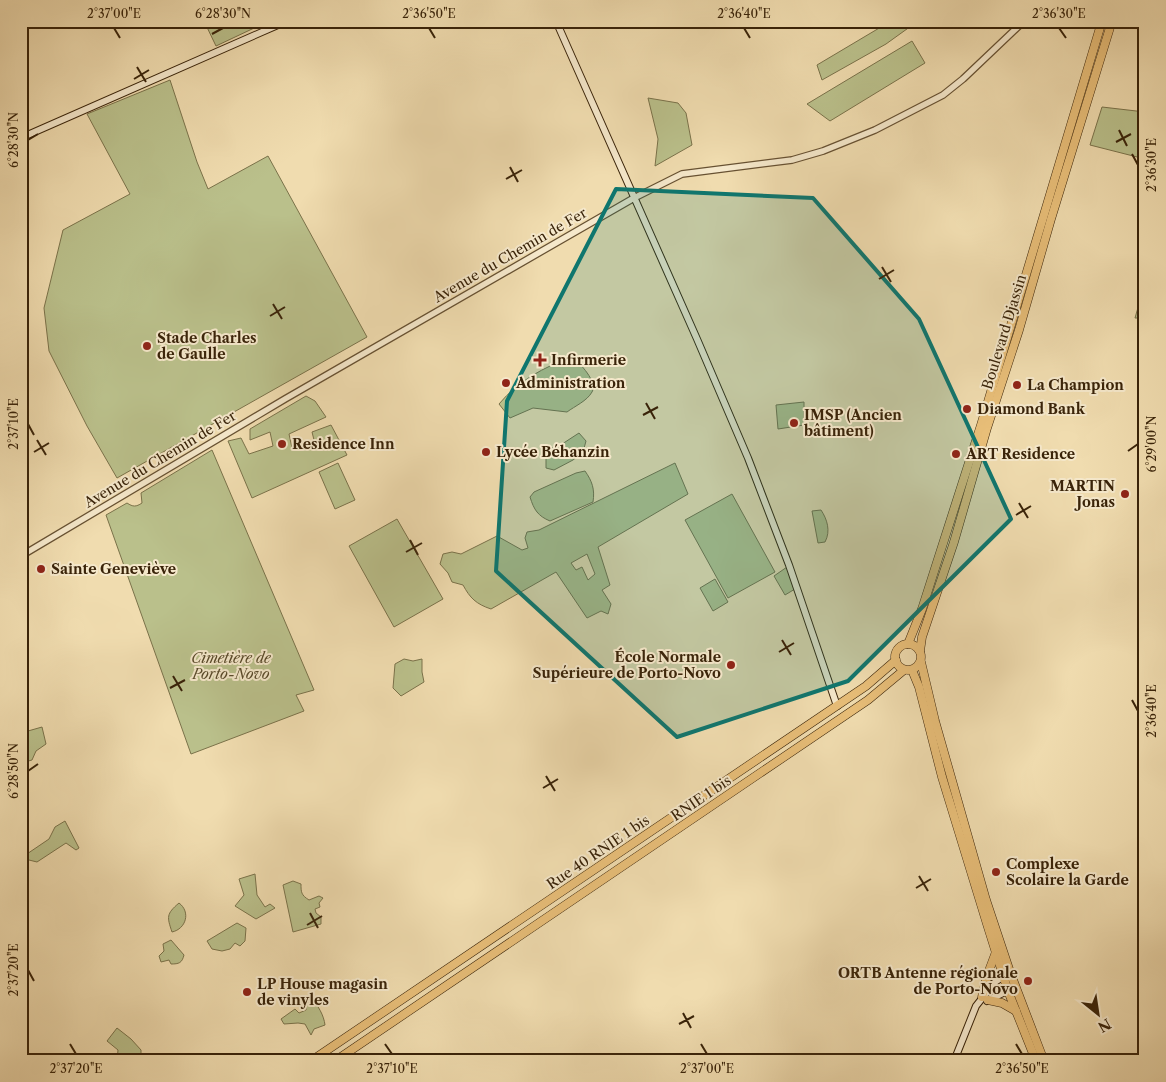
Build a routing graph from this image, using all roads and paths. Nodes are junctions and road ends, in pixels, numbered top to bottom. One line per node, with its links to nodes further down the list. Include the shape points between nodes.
1 (287, 21): 7 (main road)
2 (556, 21): 9 (main road)
3 (1024, 21): 9 (street, Avenue du Chemin de Fer, via 943,95 892,123 792,160 676,176)
4 (1102, 21): 11 (main road, Boulevard Djassin, via 947,534)
5 (1112, 21): 12 (main road, Boulevard Djassin)
6 (21, 103): 7 (main road)
7 (23, 137): 8 (main road)
8 (21, 145)
9 (634, 198): 10 (street, Avenue du Chemin de Fer); 16 (main road, via 748,458)
10 (21, 556)
11 (908, 644): 12 (main road); 13 (main road, via 896,652)
12 (920, 651): 14 (main road)
13 (896, 660): 15 (main road, via 898,666); 16 (main road, Rue 40 RNIE 1 bis)
14 (921, 662): 15 (main road); 18 (main road, via 934,721)
15 (908, 670): 17 (main road, via 919,687 942,777); 23 (main road, RNIE 1 bis, via 854,710)
16 (837, 706): 22 (main road, Rue 40 RNIE 1 bis)
17 (996, 952): 18 (main road); 20 (main road, via 987,976)
18 (1007, 974): 19 (main road); 20 (main road, via 995,982)
19 (1012, 989): 20 (main road); 21 (main road); 26 (main road)
20 (985, 998): 21 (main road); 24 (main road, via 976,1006)
21 (1018, 1012): 25 (main road)
22 (311, 1061)
23 (335, 1061)
24 (954, 1061)
25 (1036, 1061)
26 (1044, 1061)

